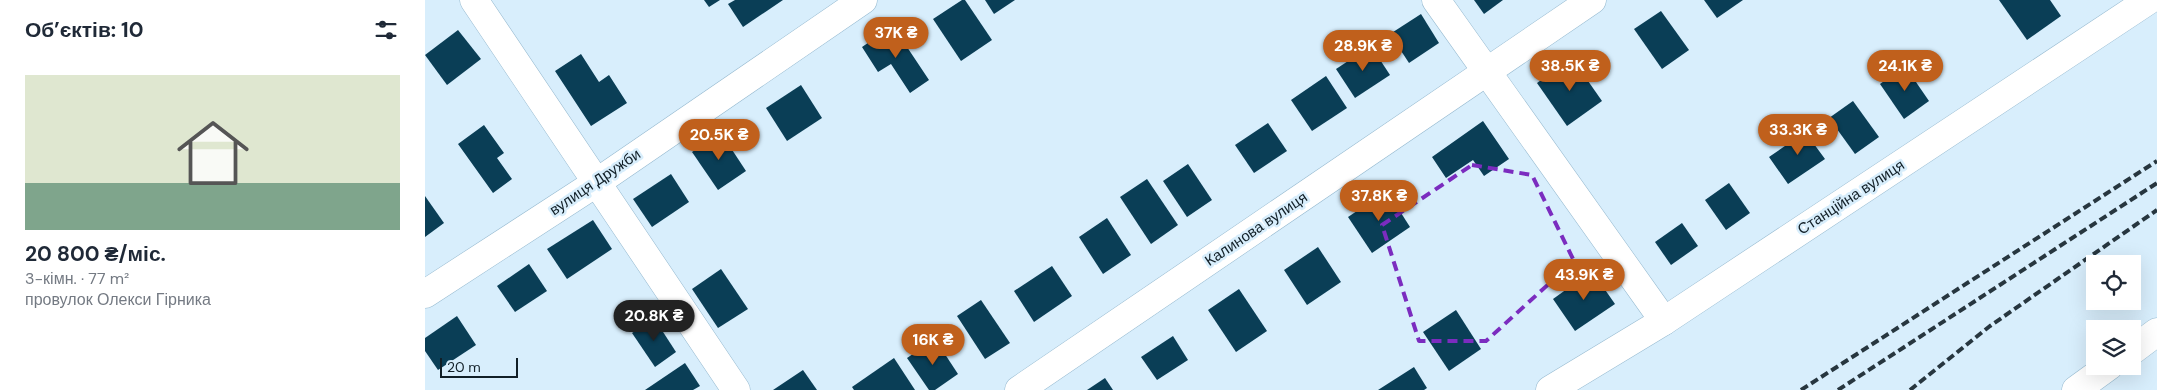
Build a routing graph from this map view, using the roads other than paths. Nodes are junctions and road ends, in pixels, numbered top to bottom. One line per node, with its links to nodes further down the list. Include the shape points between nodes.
1 (474, 0): 7 (street)
2 (863, 0): 7 (street, вулиця Дружби)
3 (1436, 0): 6 (street)
4 (1592, 0): 6 (street, Калинова вулиця)
5 (2149, 0): 9 (street, Станційна вулиця)
6 (1486, 72): 9 (street); 14 (street, Калинова вулиця)
7 (596, 183): 8 (street, вулиця Дружби); 13 (street)
8 (425, 294)
9 (1664, 321): 15 (street, Станційна вулиця)
10 (2157, 332): 11 (street)
11 (2141, 344)
12 (2097, 375): 16 (street)
13 (735, 390)
14 (1019, 390)
15 (1550, 390)
16 (2076, 390)

